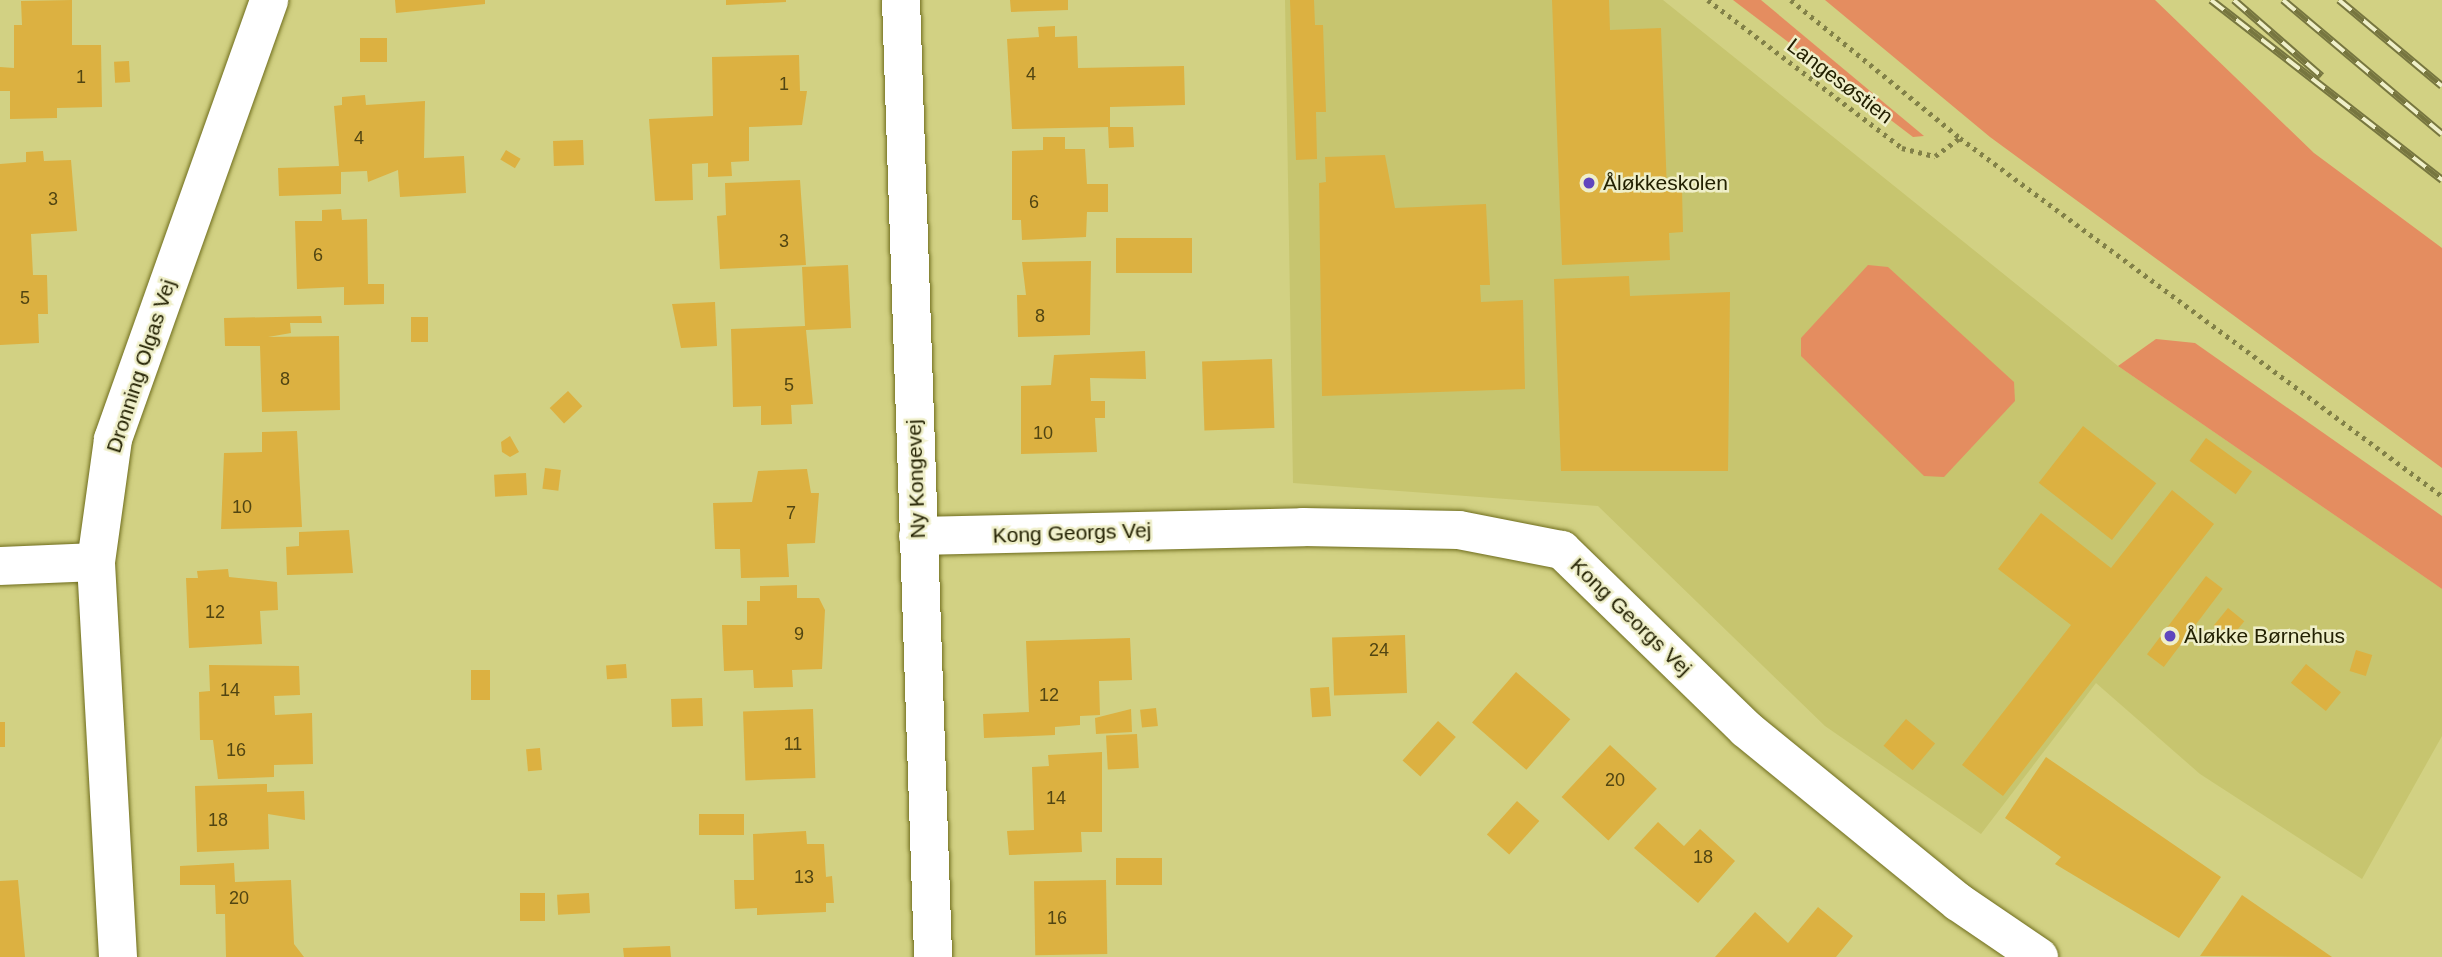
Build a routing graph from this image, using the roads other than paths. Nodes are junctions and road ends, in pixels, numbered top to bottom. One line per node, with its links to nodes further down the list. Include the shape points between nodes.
1 (269, 0): 4 (street, Dronning Olgas Vej, via 113,439)
2 (901, 0): 3 (street, Ny Kongevej)
3 (918, 536): 7 (street, Ny Kongevej); 8 (street, Kong Georgs Vej, via 1420,529 1562,550 1746,729 1958,902)
4 (96, 562): 5 (street); 6 (street, Dronning Olgas Vej)
5 (0, 566)
6 (118, 957)
7 (933, 957)
8 (2039, 957)

